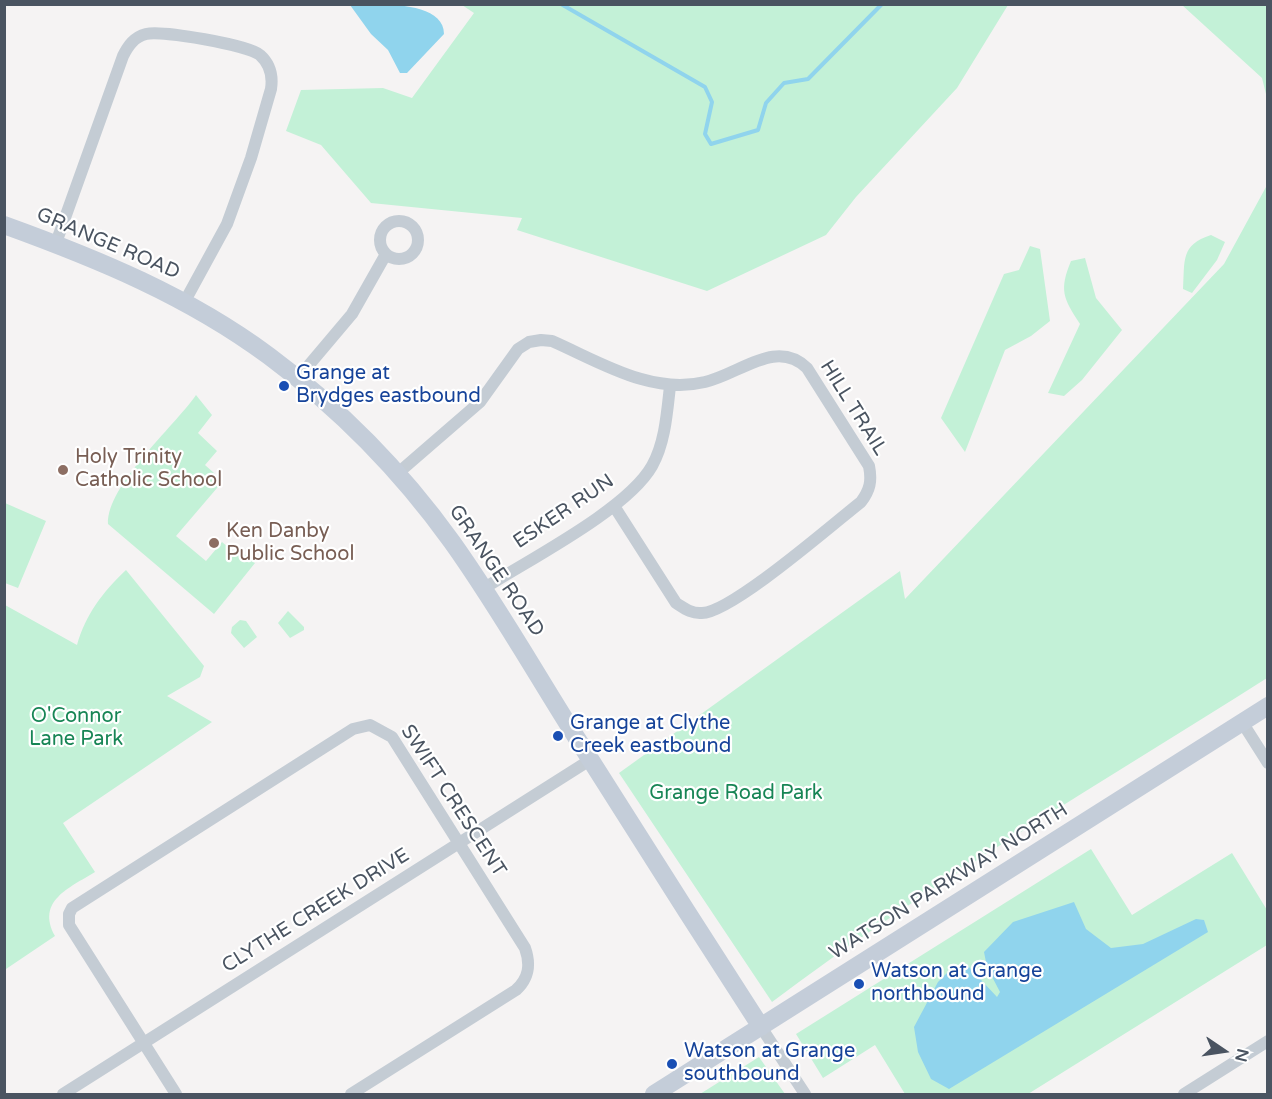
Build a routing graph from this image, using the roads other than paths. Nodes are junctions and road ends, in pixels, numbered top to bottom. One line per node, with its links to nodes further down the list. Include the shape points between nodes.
1 (4, 225): 2 (street, GRANGE ROAD)
2 (56, 243): 4 (street, GRANGE ROAD); 4 (street, via 123,56 136,38 157,33 250,49 266,61 273,80 271,89 227,224)
3 (386, 254): 5 (street, via 352,314)
4 (184, 301): 5 (street, GRANGE ROAD)
5 (298, 378): 7 (street, GRANGE ROAD)
6 (670, 386): 7 (street, HILL TRAIL, via 630,375 552,341 529,342 518,350 480,402); 8 (street, ESKER RUN, via 660,445 652,466); 8 (street, HILL TRAIL, via 705,382 771,356 796,358 807,368 869,466 868,493 772,574 713,612 701,614 676,603)
7 (398, 473): 9 (street, GRANGE ROAD)
8 (614, 506): 9 (street, ESKER RUN)
9 (483, 589): 12 (street, GRANGE ROAD)
10 (1268, 706): 11 (street, WATSON PARKWAY NORTH)
11 (1242, 722): 13 (street); 15 (street, WATSON PARKWAY NORTH)
12 (590, 760): 14 (street, CLYTHE CREEK DRIVE); 15 (street, GRANGE ROAD)
13 (1268, 763)
14 (459, 844): 17 (street, CLYTHE CREEK DRIVE); 17 (street, SWIFT CRESCENT, via 386,732 361,725 333,741 72,908 69,925); 20 (street, SWIFT CRESCENT, via 525,948 529,967 526,977 516,990)
15 (761, 1027): 21 (street, WATSON PARKWAY NORTH); 22 (street, GRANGE ROAD)
16 (1268, 1041): 23 (street)
17 (143, 1043): 18 (street, CLYTHE CREEK DRIVE); 19 (street, SWIFT CRESCENT)
18 (63, 1095)
19 (176, 1095)
20 (351, 1095)
21 (654, 1095)
22 (805, 1095)
23 (1184, 1095)

